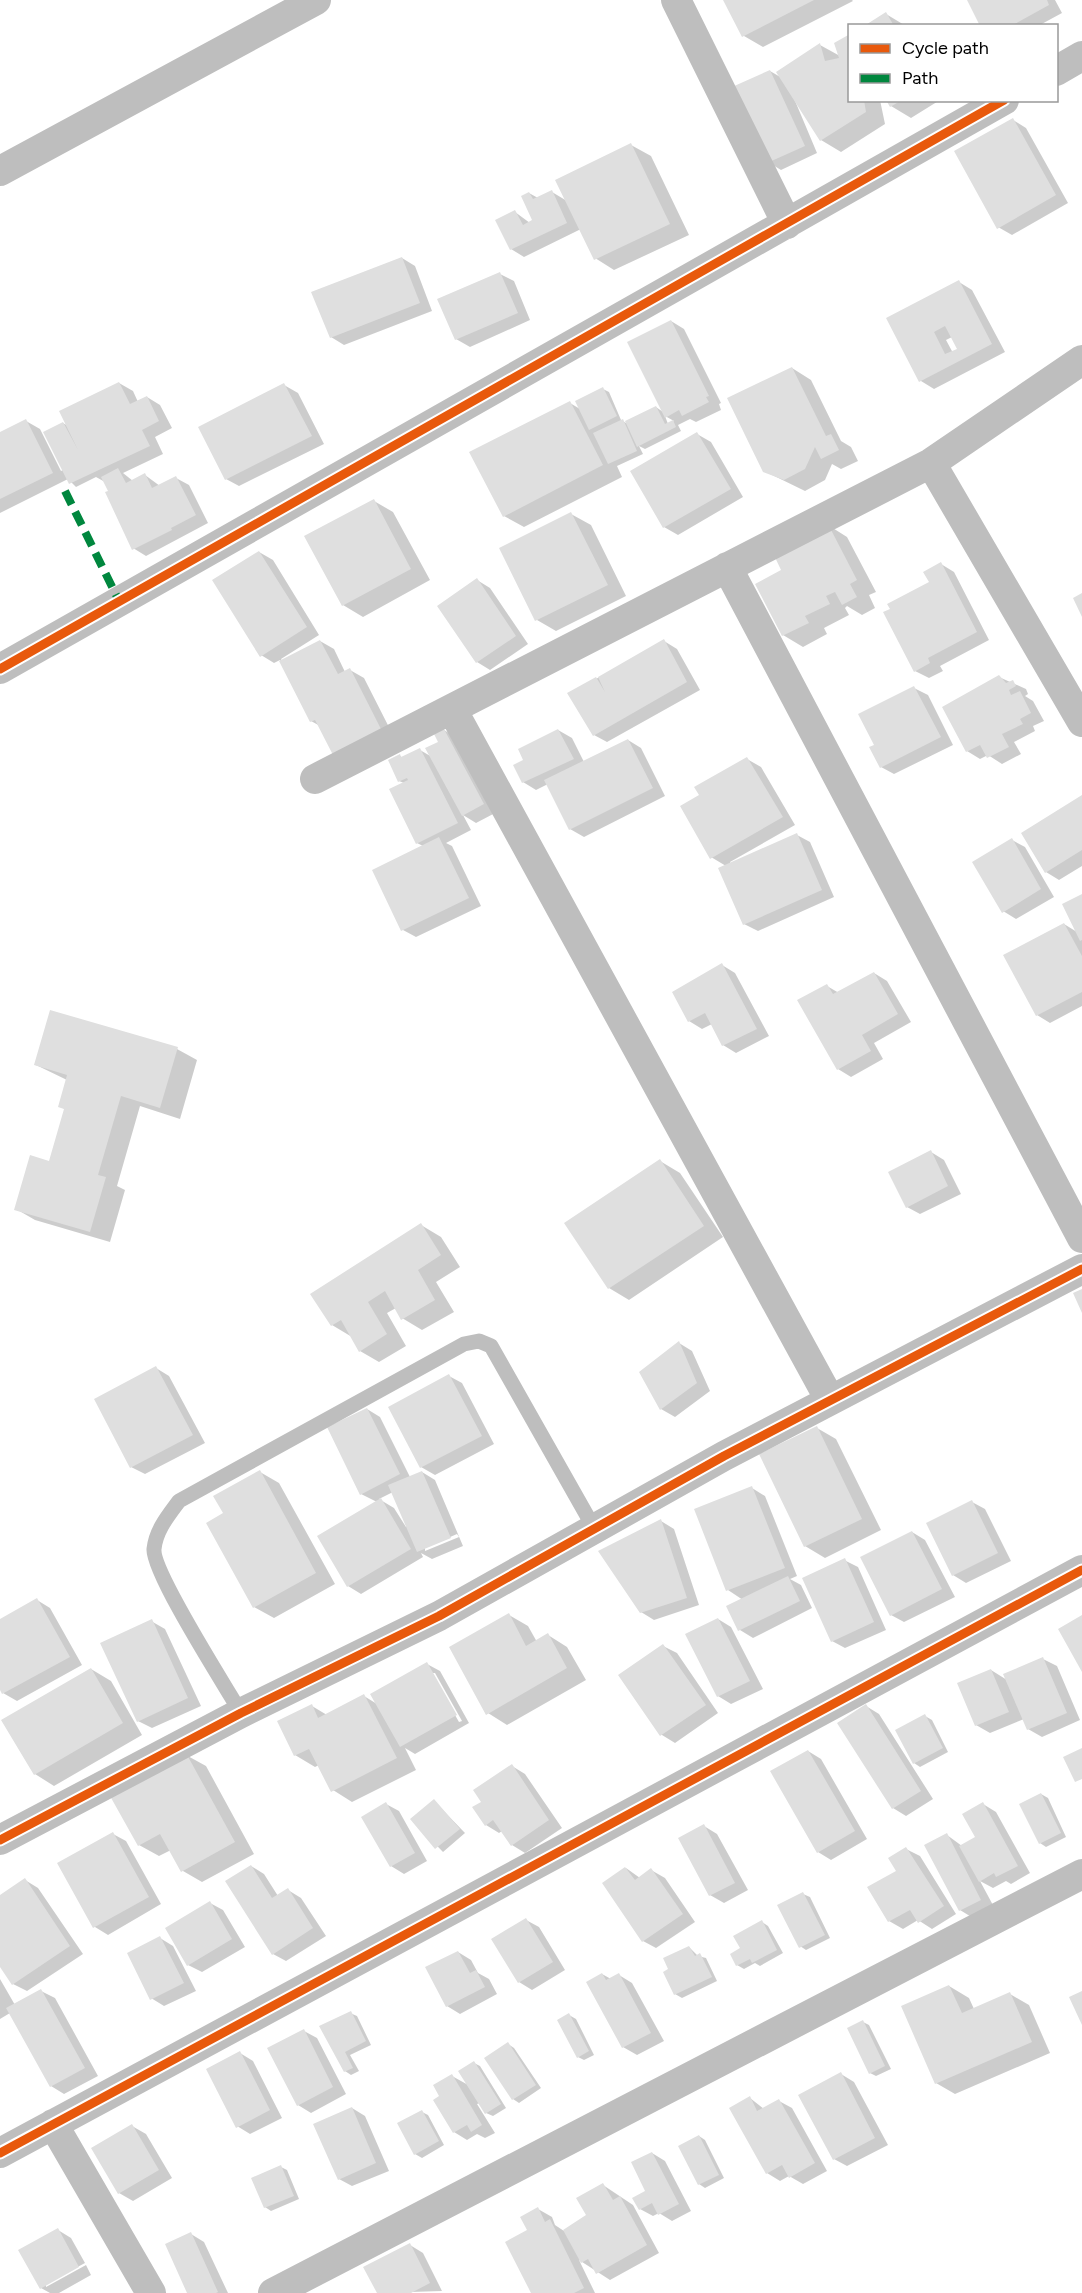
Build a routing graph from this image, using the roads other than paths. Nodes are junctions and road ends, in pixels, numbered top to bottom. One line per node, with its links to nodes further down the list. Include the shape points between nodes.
1 (316, 0): 6 (street)
2 (676, 0): 7 (street)
3 (1082, 56): 4 (street)
4 (1058, 70)
5 (1000, 102): 7 (street)
6 (0, 171)
7 (787, 224): 11 (street)
8 (1082, 360): 9 (street)
9 (931, 463): 10 (street); 13 (street)
10 (727, 567): 12 (street); 15 (street)
11 (0, 669)
12 (453, 711): 14 (street); 17 (street)
13 (1082, 722)
14 (315, 779)
15 (1082, 1238)
16 (1082, 1269): 17 (street)
17 (830, 1400): 18 (street)
18 (594, 1528): 20 (street, via 439,1616); 20 (lane, via 491,1346 479,1341 464,1344 179,1501 161,1525 154,1552 179,1610)
19 (1082, 1570): 23 (street)
20 (241, 1713): 21 (street)
21 (2, 1834)
22 (1082, 1874): 26 (street)
23 (53, 2124): 24 (street); 25 (street)
24 (0, 2153)
25 (151, 2293)
26 (273, 2293)

